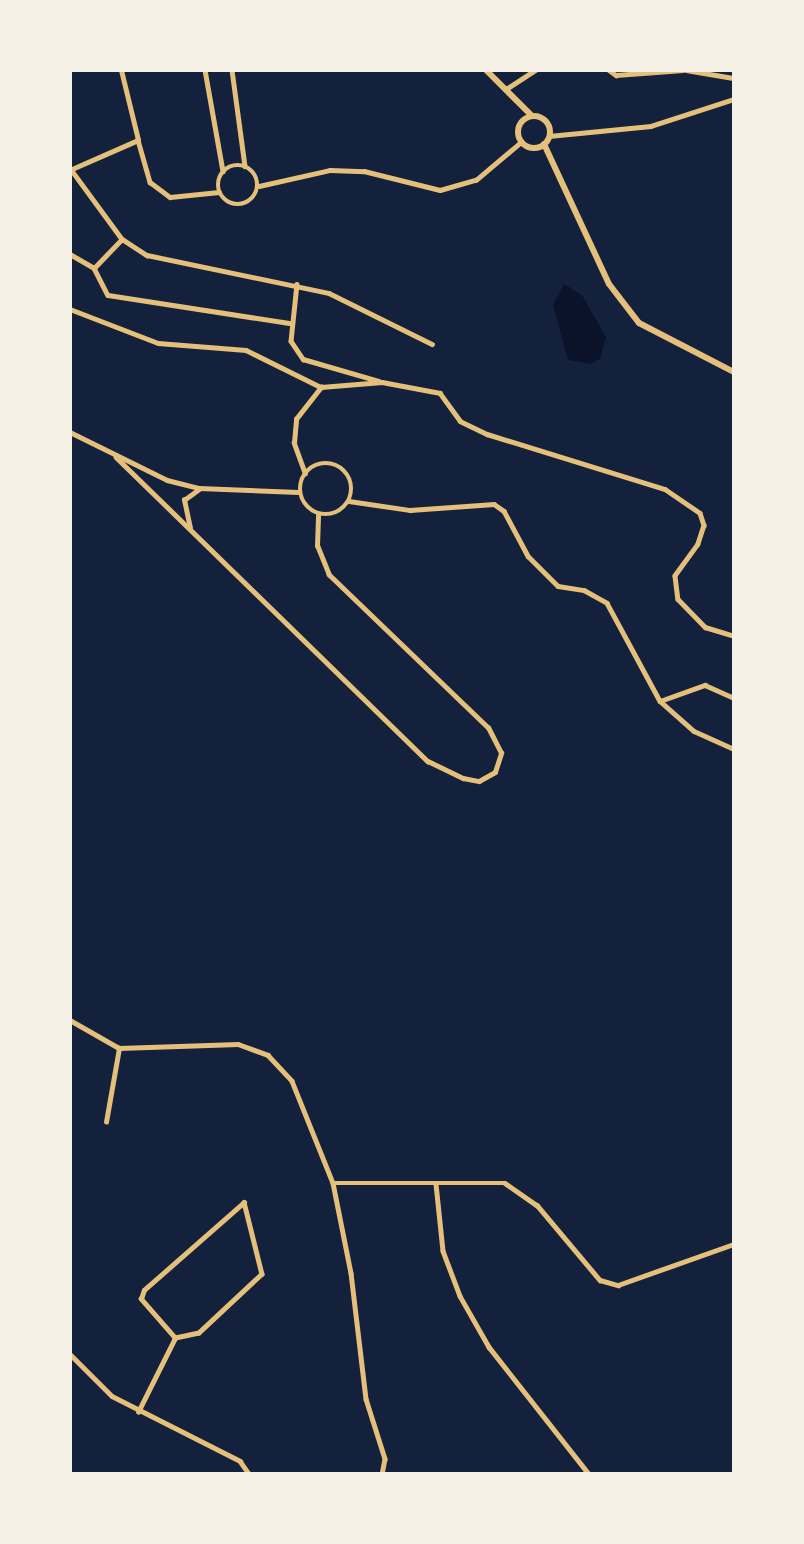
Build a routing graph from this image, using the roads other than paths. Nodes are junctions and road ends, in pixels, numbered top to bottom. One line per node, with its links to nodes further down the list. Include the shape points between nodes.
1 (121, 70): 13 (street)
2 (205, 70): 18 (street)
3 (232, 70): 16 (street)
4 (486, 70): 9 (street)
5 (535, 70): 9 (street)
6 (609, 70): 7 (street, via 616,75)
7 (685, 70): 8 (street)
8 (734, 78)
9 (506, 89): 11 (street)
10 (734, 99): 12 (street, via 651,126)
11 (532, 116): 12 (street, via 546,122); 14 (street, via 520,124)
12 (549, 136): 15 (street)
13 (138, 140): 17 (street); 20 (street, via 150,182 170,197)
14 (521, 142): 15 (street, via 530,147); 19 (street, via 476,180 440,190 364,171 330,170)
15 (544, 144): 28 (street, via 609,284 639,323)
16 (245, 166): 18 (street); 19 (street)
17 (71, 169): 21 (street)
18 (223, 171): 20 (street)
19 (259, 186): 20 (street, via 252,200 241,205 230,203)
20 (219, 192)
21 (122, 239): 23 (street); 24 (street, via 147,255)
22 (70, 254): 23 (street)
23 (94, 268): 26 (street, via 108,295)
24 (297, 284): 26 (street); 27 (street, via 329,293)
25 (70, 309): 30 (street, via 158,343 246,350)
26 (290, 323): 29 (street, via 291,341 303,359)
27 (432, 344)
28 (734, 372)
29 (382, 382): 30 (street); 39 (street, via 440,393 460,421 487,434 658,485 698,511 704,532 675,576 675,594 697,621)
30 (321, 387): 33 (street, via 296,419 294,443)
31 (70, 432): 32 (street)
32 (116, 457): 34 (street); 38 (street)
33 (305, 474): 35 (street); 36 (street, via 328,464 343,470 351,485)
34 (199, 488): 35 (street); 38 (street, via 184,500)
35 (298, 492): 37 (street)
36 (349, 501): 37 (street, via 336,513); 41 (street, via 410,510 494,504 504,511 528,556 558,585 584,590 607,603)
37 (318, 514): 38 (street, via 317,546 329,575 488,728 501,753 495,772 480,781 463,778 428,761)
38 (191, 531)
39 (734, 636)
40 (734, 698): 41 (street, via 705,685)
41 (660, 701): 42 (street, via 694,731)
42 (734, 748)
43 (70, 1020): 44 (street)
44 (119, 1048): 45 (street); 46 (street, via 238,1044 268,1055 292,1081)
45 (106, 1122)
46 (333, 1183): 47 (street); 53 (street, via 351,1273 366,1399 385,1459)
47 (436, 1184): 48 (street, via 505,1183 537,1205 600,1280 618,1285); 54 (street, via 443,1251 460,1296 489,1347)
48 (734, 1244)
49 (176, 1338): 49 (street, via 199,1333 262,1274 244,1202 144,1290 141,1299); 51 (street)
50 (70, 1354): 51 (street, via 112,1396)
51 (138, 1412): 52 (street, via 240,1461)
52 (249, 1473)
53 (382, 1473)
54 (589, 1473)

